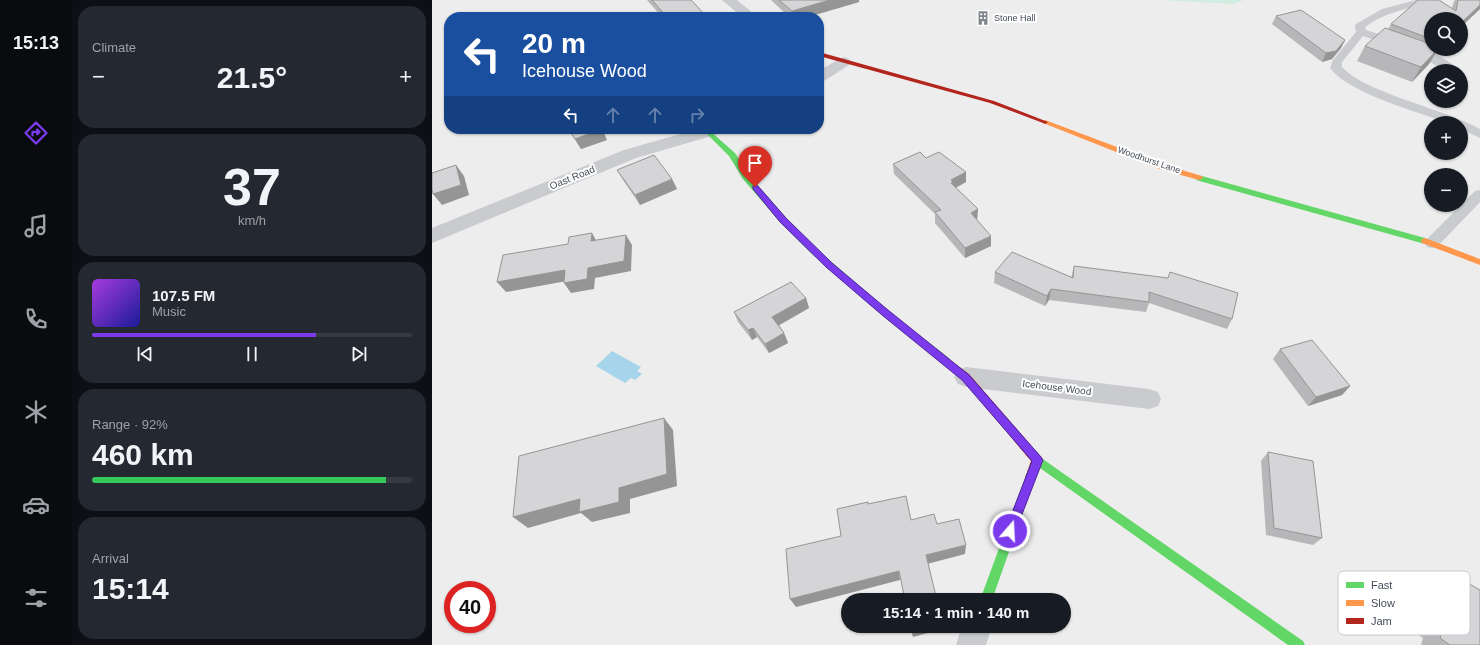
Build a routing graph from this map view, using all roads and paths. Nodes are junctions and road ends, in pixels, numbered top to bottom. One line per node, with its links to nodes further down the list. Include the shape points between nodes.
1 (729, 0): 3 (street)
2 (1433, 0): 4 (lane, via 1417,2 1371,17 1360,26)
3 (745, 12)
4 (1362, 32): 7 (lane, via 1422,53); 9 (lane, via 1337,62 1338,72 1350,81)
5 (824, 56): 6 (street, Woodhurst Lane)
6 (844, 62): 8 (street); 16 (street, Woodhurst Lane, via 992,102 1162,167)
7 (1444, 64)
8 (824, 75)
9 (1441, 116)
10 (1468, 127): 13 (lane)
11 (698, 134): 15 (street, Oast Road, via 630,154)
12 (715, 134): 18 (street, via 746,177 815,252 885,313)
13 (1480, 134)
14 (1480, 194): 16 (lane)
15 (432, 236)
16 (1432, 243): 17 (street, Woodhurst Lane)
17 (1480, 262)
18 (966, 377): 19 (street, Icehouse Wood); 20 (street)
19 (1149, 399)
20 (1038, 460): 21 (street); 24 (street)
21 (988, 593)
22 (975, 633): 23 (street)
23 (971, 645)
24 (1299, 645)

